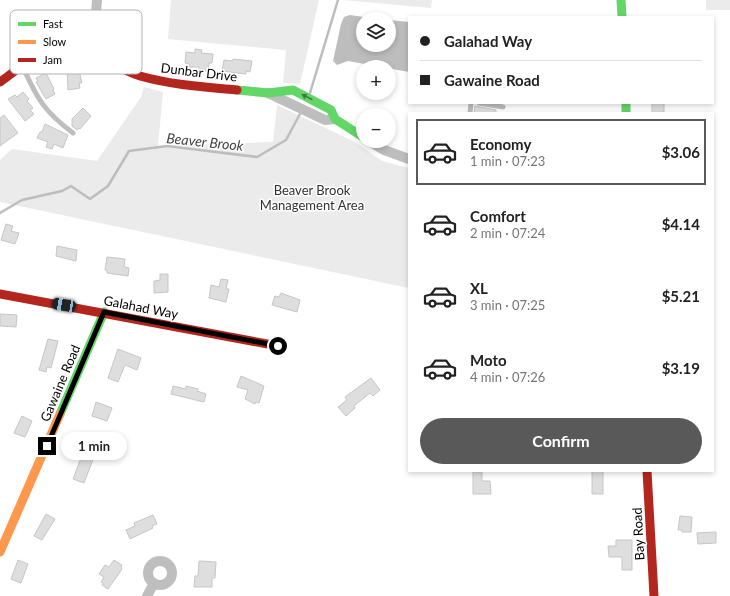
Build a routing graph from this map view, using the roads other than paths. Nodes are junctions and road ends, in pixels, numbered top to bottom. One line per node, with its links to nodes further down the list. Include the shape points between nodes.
1 (97, 0): 3 (street)
2 (621, 0): 4 (street)
3 (96, 10)
4 (622, 16)
5 (12, 74): 8 (street, Dunbar Drive)
6 (27, 74): 14 (lane, via 37,97 52,117)
7 (136, 74): 9 (street, Dunbar Drive, via 160,82)
8 (0, 82)
9 (268, 93): 12 (street, Dunbar Drive, via 325,120); 12 (street, Dunbar Drive, one-way to 9, via 330,110 293,90)
10 (485, 104): 11 (lane)
11 (503, 107)
12 (335, 119): 13 (street, Dunbar Drive)
13 (356, 132)
14 (73, 133)
15 (381, 148): 16 (street)
16 (408, 159)
17 (0, 294): 18 (street, Galahad Way)
18 (104, 312): 19 (street, Galahad Way); 21 (street, Gawaine Road)
19 (278, 346)
20 (647, 472): 24 (street, Bay Road)
21 (0, 552)
22 (154, 583): 23 (street)
23 (147, 596)
24 (654, 596)

